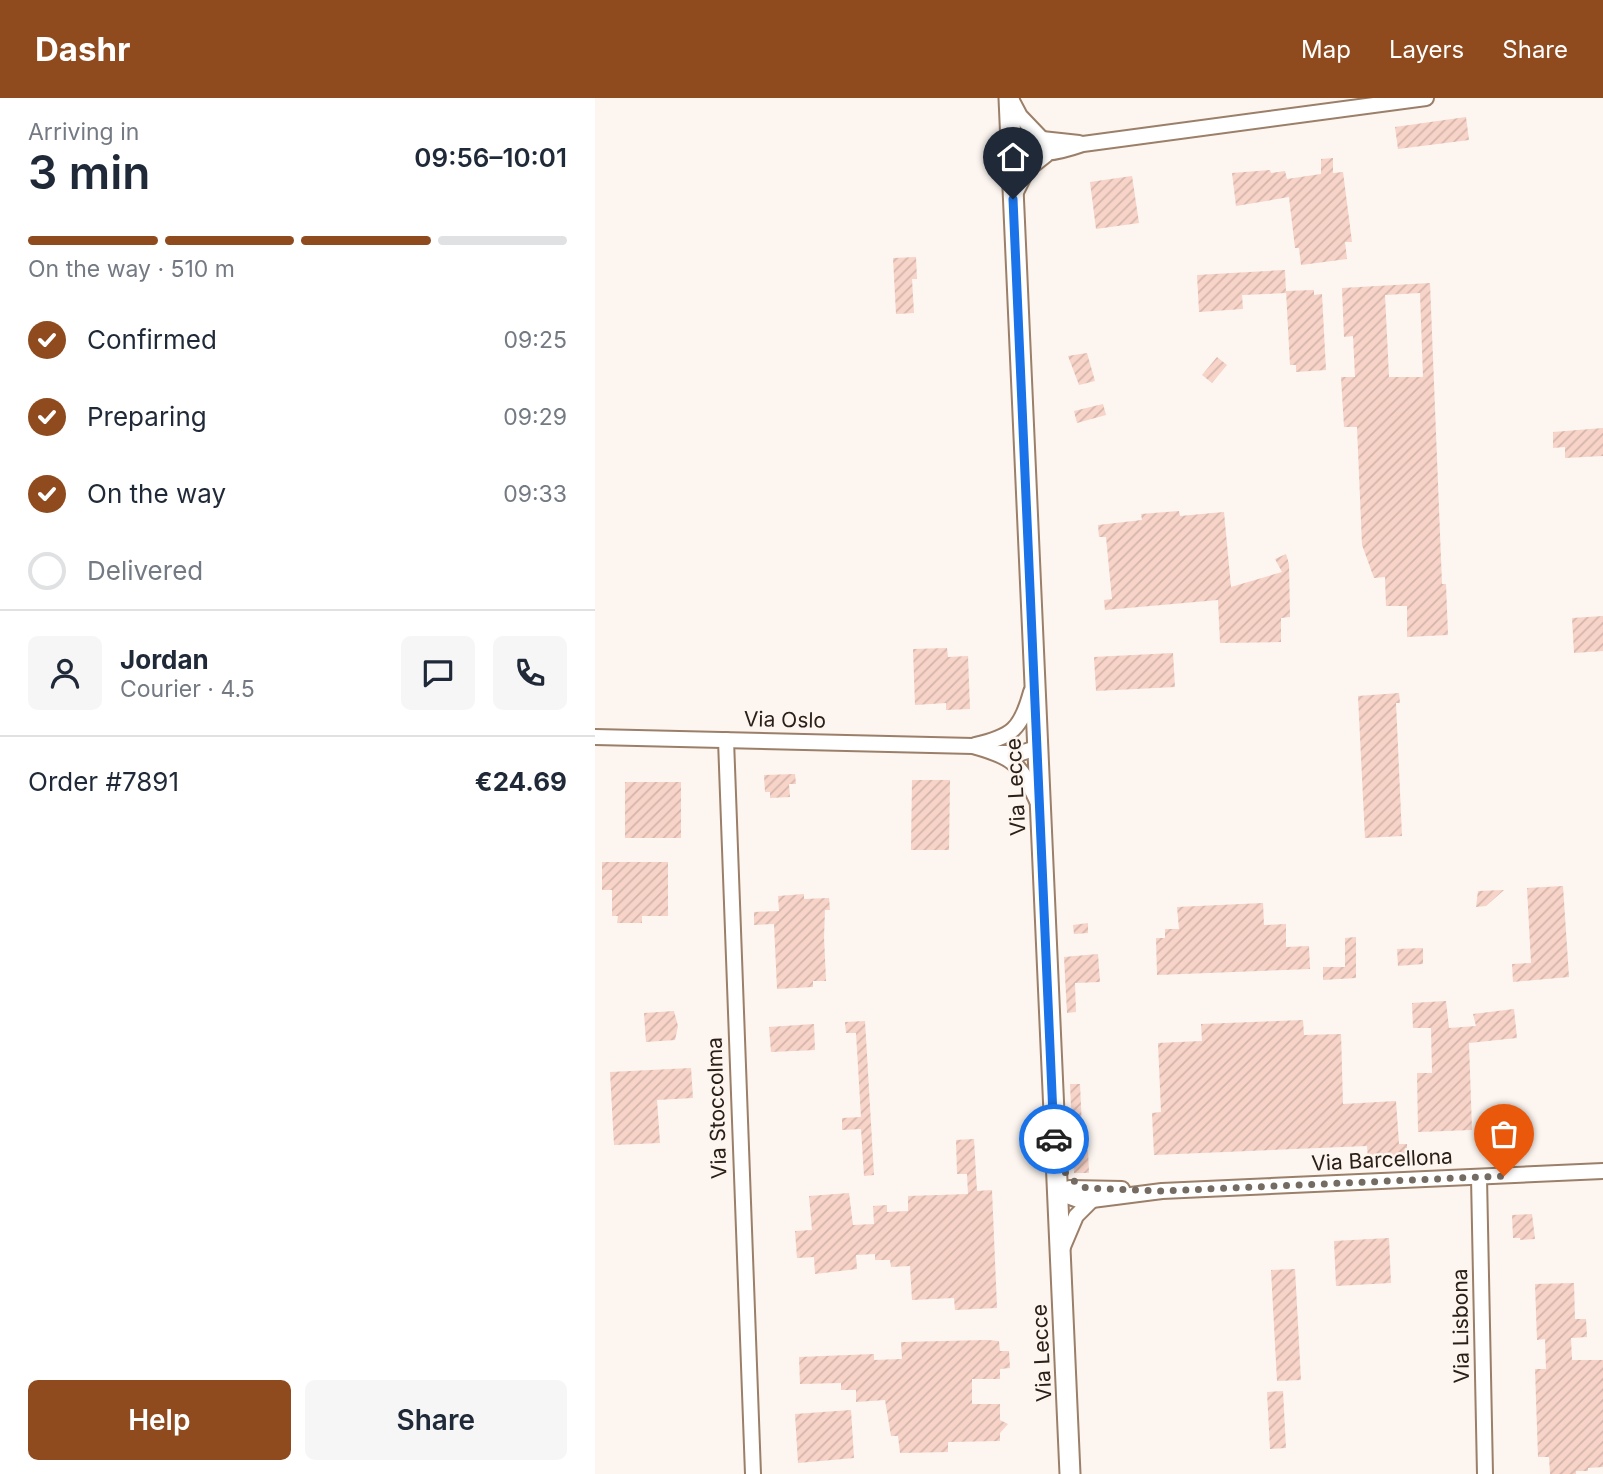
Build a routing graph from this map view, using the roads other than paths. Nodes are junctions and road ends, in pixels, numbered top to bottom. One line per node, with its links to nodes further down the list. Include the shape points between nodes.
1 (1010, 98): 3 (street); 5 (main road, Via Lecce)
2 (1426, 98): 4 (street)
3 (1042, 139): 4 (street); 5 (street)
4 (1083, 144): 6 (street)
5 (1011, 145): 6 (street); 7 (main road, Via Lecce)
6 (1046, 155): 7 (street, via 1027,170)
7 (1013, 199): 8 (main road, Via Lecce)
8 (1034, 677): 11 (street, via 1025,715); 12 (main road, Via Lecce)
9 (595, 737): 10 (street, Via Oslo)
10 (726, 740): 11 (street, Via Oslo); 20 (street, Via Stoccolma)
11 (1000, 746): 12 (street, Via Oslo, via 1021,753); 13 (street, via 1028,780)
12 (1036, 748): 13 (main road, Via Lecce)
13 (1039, 805): 14 (main road, Via Lecce)
14 (1055, 1162): 17 (main road, Via Lecce); 18 (street)
15 (1603, 1171): 16 (street, Via Barcellona)
16 (1479, 1177): 18 (street, Via Barcellona); 22 (street, Via Lisbona)
17 (1056, 1192): 18 (street, Via Barcellona, via 1078,1200); 19 (main road, Via Lecce)
18 (1089, 1194): 19 (street)
19 (1060, 1254): 21 (main road, Via Lecce)
20 (753, 1474)
21 (1070, 1474)
22 (1485, 1474)

